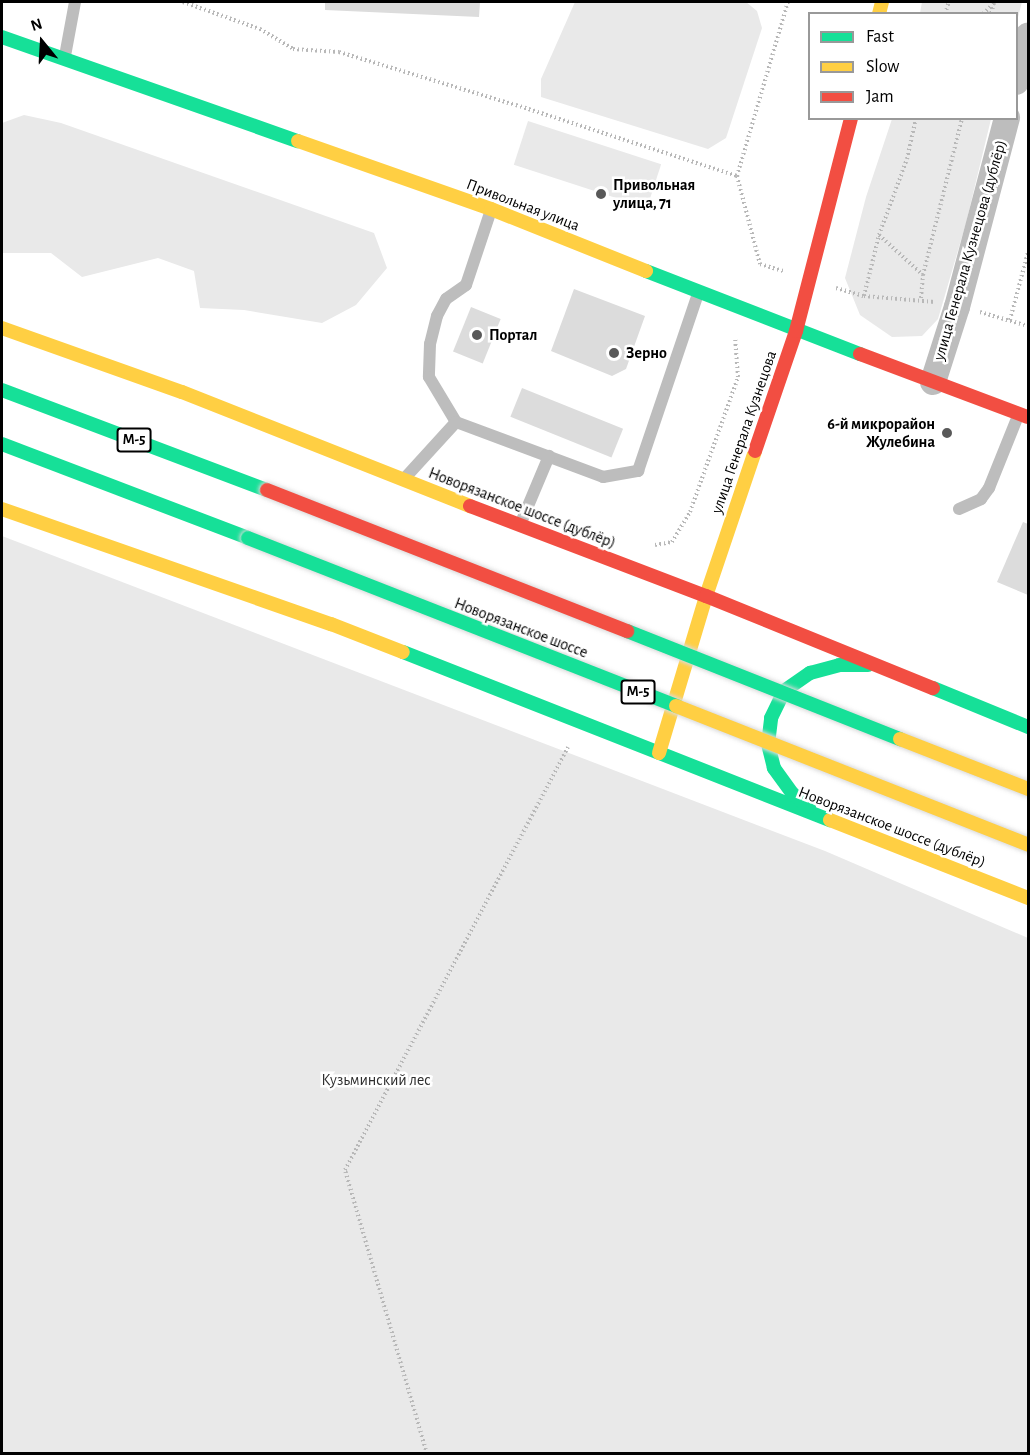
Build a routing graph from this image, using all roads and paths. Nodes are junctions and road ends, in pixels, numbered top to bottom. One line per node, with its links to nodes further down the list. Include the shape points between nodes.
1 (75, 2): 8 (lane)
2 (183, 2): 14 (path, via 260,29 293,49 339,52)
3 (788, 2): 14 (path)
4 (985, 12): 5 (path, via 994,3)
5 (992, 12)
6 (1029, 36): 9 (street)
7 (2, 37): 8 (main road, Привольная улица)
8 (65, 58): 15 (main road, Привольная улица)
9 (1018, 78)
10 (850, 120): 19 (main road, улица Генерала Кузнецова)
11 (916, 120): 16 (path, via 907,159)
12 (962, 120): 18 (path)
13 (1006, 120): 23 (street, улица Генерала Кузнецова (дублёр))
14 (737, 176): 19 (path, via 760,264)
15 (491, 209): 20 (main road, Привольная улица); 32 (lane, via 466,285 446,299 430,344 429,377)
16 (879, 235): 18 (path); 21 (path)
17 (1029, 252): 24 (path)
18 (923, 274): 22 (path)
19 (809, 280): 21 (path); 27 (main road, улица Генерала Кузнецова)
20 (699, 292): 27 (main road, Привольная улица); 34 (lane, via 638,471 603,477)
21 (864, 296): 22 (path)
22 (921, 298): 23 (path)
23 (957, 307): 24 (path); 29 (street, улица Генерала Кузнецова (дублёр))
24 (1010, 320): 25 (path)
25 (1029, 326)
26 (2, 328): 35 (main road, Новорязанское шоссе (дублёр), via 182,392)
27 (796, 331): 29 (main road, Привольная улица); 40 (main road, улица Генерала Кузнецова)
28 (735, 336): 39 (path, via 738,376 690,512 672,542)
29 (933, 382): 31 (main road, Привольная улица)
30 (2, 390): 45 (main road, М-5, bridge)
31 (1024, 415): 37 (lane, via 989,488 981,499)
32 (456, 422): 34 (lane); 35 (lane)
33 (2, 444): 47 (main road, Новорязанское шоссе / М-5, bridge)
34 (549, 456): 38 (lane)
35 (403, 480): 38 (main road, Новорязанское шоссе (дублёр))
36 (2, 509): 44 (main road, Новорязанское шоссе (дублёр), via 331,624)
37 (959, 510)
38 (520, 526): 40 (main road, Новорязанское шоссе (дублёр))
39 (645, 547)
40 (706, 596): 41 (main road, Новорязанское шоссе (дублёр)); 44 (main road, улица Генерала Кузнецова)
41 (876, 666): 42 (main road, Новорязанское шоссе (дублёр)); 46 (main road, via 839,665 810,673 784,692 771,718 768,744 774,768 792,793)
42 (1029, 727)
43 (571, 742): 49 (path, via 345,1170)
44 (659, 753): 46 (main road, Новорязанское шоссе (дублёр))
45 (1029, 789)
46 (822, 818): 48 (main road, Новорязанское шоссе (дублёр))
47 (1029, 845)
48 (1029, 898)
49 (427, 1454)

